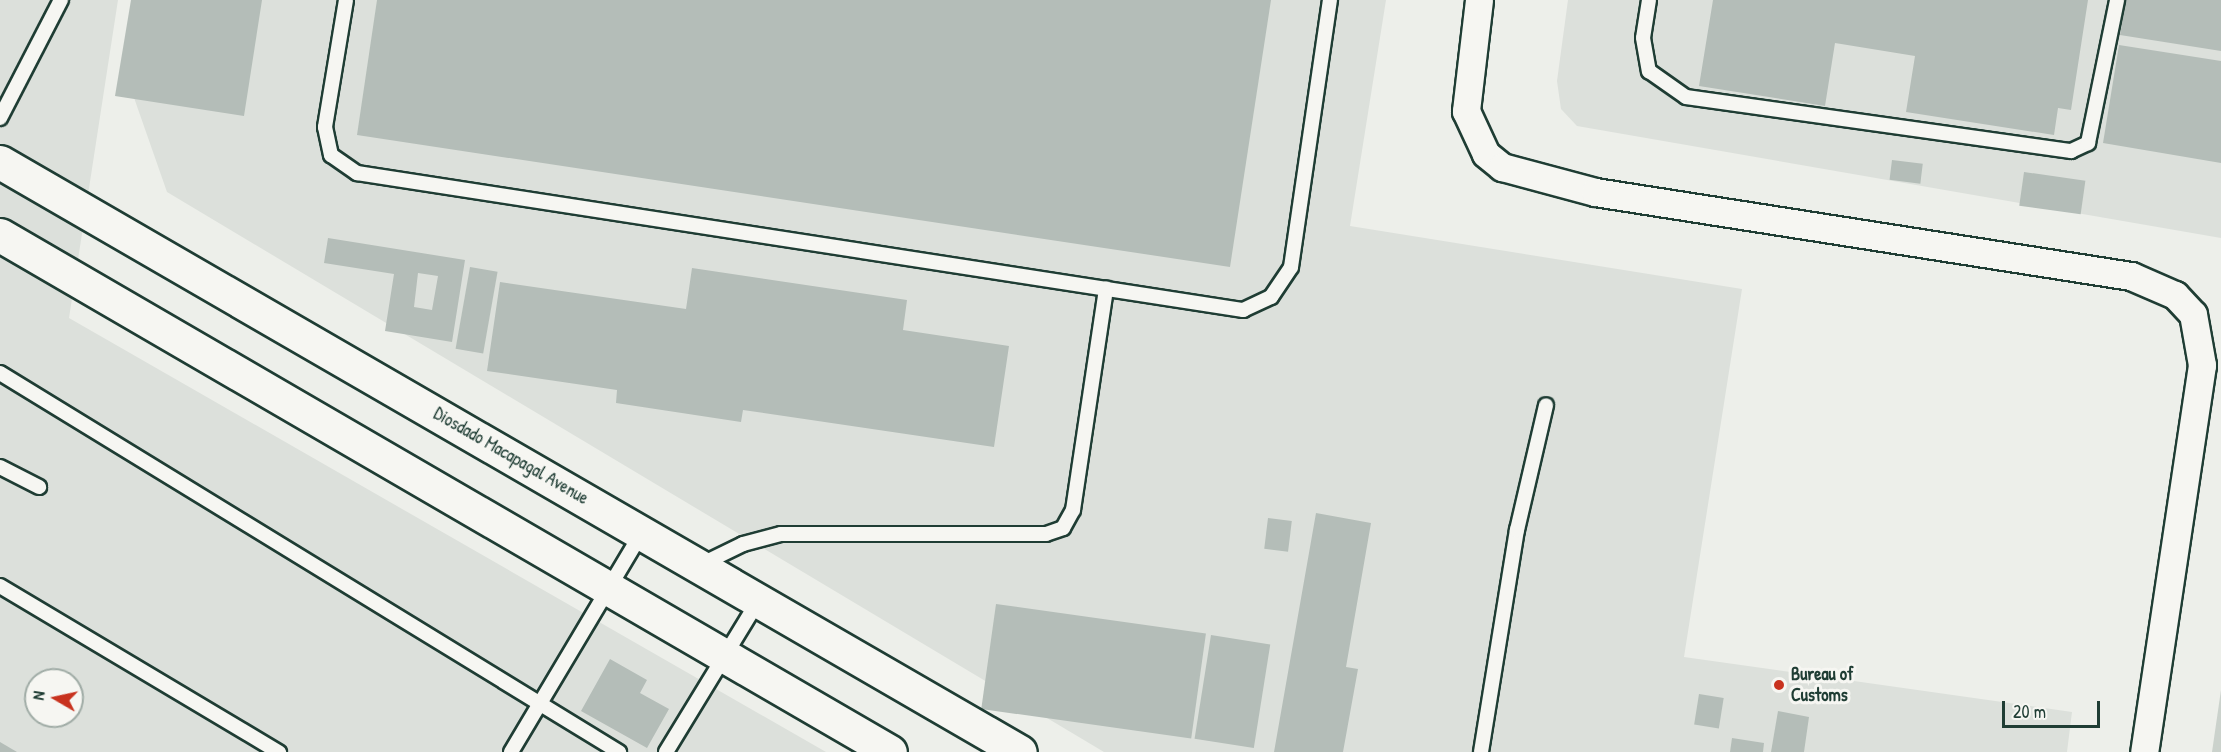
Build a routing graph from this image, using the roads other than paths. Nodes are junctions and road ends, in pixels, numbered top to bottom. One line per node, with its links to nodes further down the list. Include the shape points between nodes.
1 (61, 0): 7 (lane)
2 (346, 0): 10 (lane, via 325,126 330,155 357,173)
3 (1330, 0): 10 (lane, via 1291,267 1271,297 1242,310)
4 (1479, 0): 29 (street, via 1466,111 1486,154 1502,166 1595,192 2131,276 2175,295 2193,314 2202,365)
5 (1649, 0): 6 (lane, via 1643,38 1648,71 1686,97 2071,150 2088,143)
6 (2117, 0)
7 (0, 117)
8 (0, 162): 15 (main road, Diosdado Macapagal Avenue)
9 (0, 235): 18 (main road)
10 (1106, 288): 16 (lane, via 1073,510 1063,528 1046,534 781,534 743,544)
11 (0, 373): 21 (lane)
12 (1546, 405): 28 (lane, via 1517,530)
13 (0, 467): 14 (lane)
14 (39, 487)
15 (642, 532): 16 (main road, Diosdado Macapagal Avenue); 18 (lane)
16 (698, 566): 19 (main road, Diosdado Macapagal Avenue)
17 (0, 586): 22 (lane)
18 (610, 587): 20 (main road); 21 (lane)
19 (758, 601): 20 (lane); 27 (main road, Diosdado Macapagal Avenue)
20 (723, 655): 25 (lane); 26 (main road)
21 (539, 706): 23 (lane); 24 (lane)
22 (279, 752)
23 (511, 752)
24 (619, 752)
25 (666, 752)
26 (890, 752)
27 (1020, 752)
28 (1481, 752)
29 (2144, 752)

